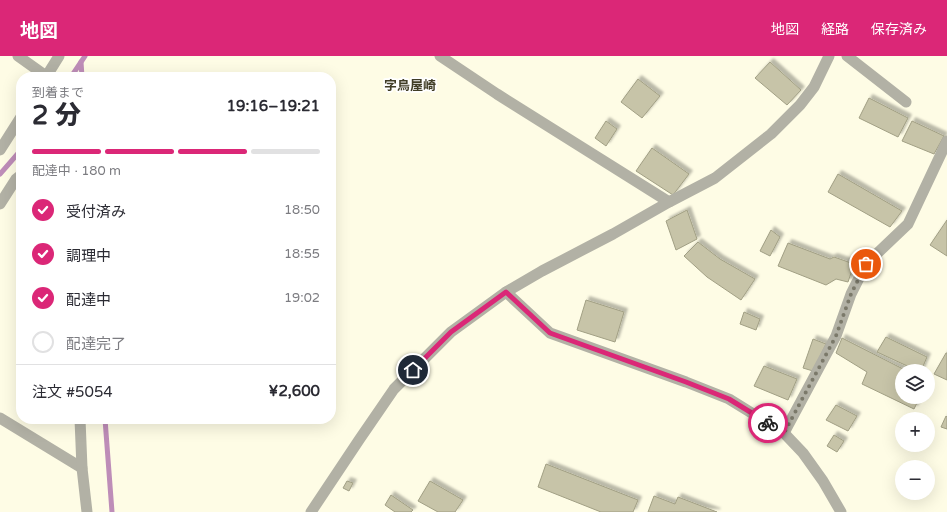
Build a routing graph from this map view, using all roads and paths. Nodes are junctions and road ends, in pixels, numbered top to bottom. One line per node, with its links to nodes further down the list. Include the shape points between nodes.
1 (18, 56): 6 (street)
2 (59, 56): 7 (street)
3 (440, 56): 13 (street)
4 (829, 56): 13 (street, via 814,87 771,134 715,178)
5 (847, 56): 8 (street)
6 (40, 72)
7 (49, 72)
8 (906, 102)
9 (16, 125): 11 (street)
10 (947, 141): 18 (street, via 908,224 866,264 851,294 836,336)
11 (0, 150)
12 (16, 179): 14 (street)
13 (669, 202): 15 (street)
14 (0, 204)
15 (506, 292): 18 (street, via 550,333 729,399); 21 (street, via 451,332 394,389)
16 (0, 418): 19 (street)
17 (80, 424): 19 (street)
18 (784, 433): 22 (street, via 803,453)
19 (82, 468): 20 (street)
20 (86, 512)
21 (311, 512)
22 (841, 512)

